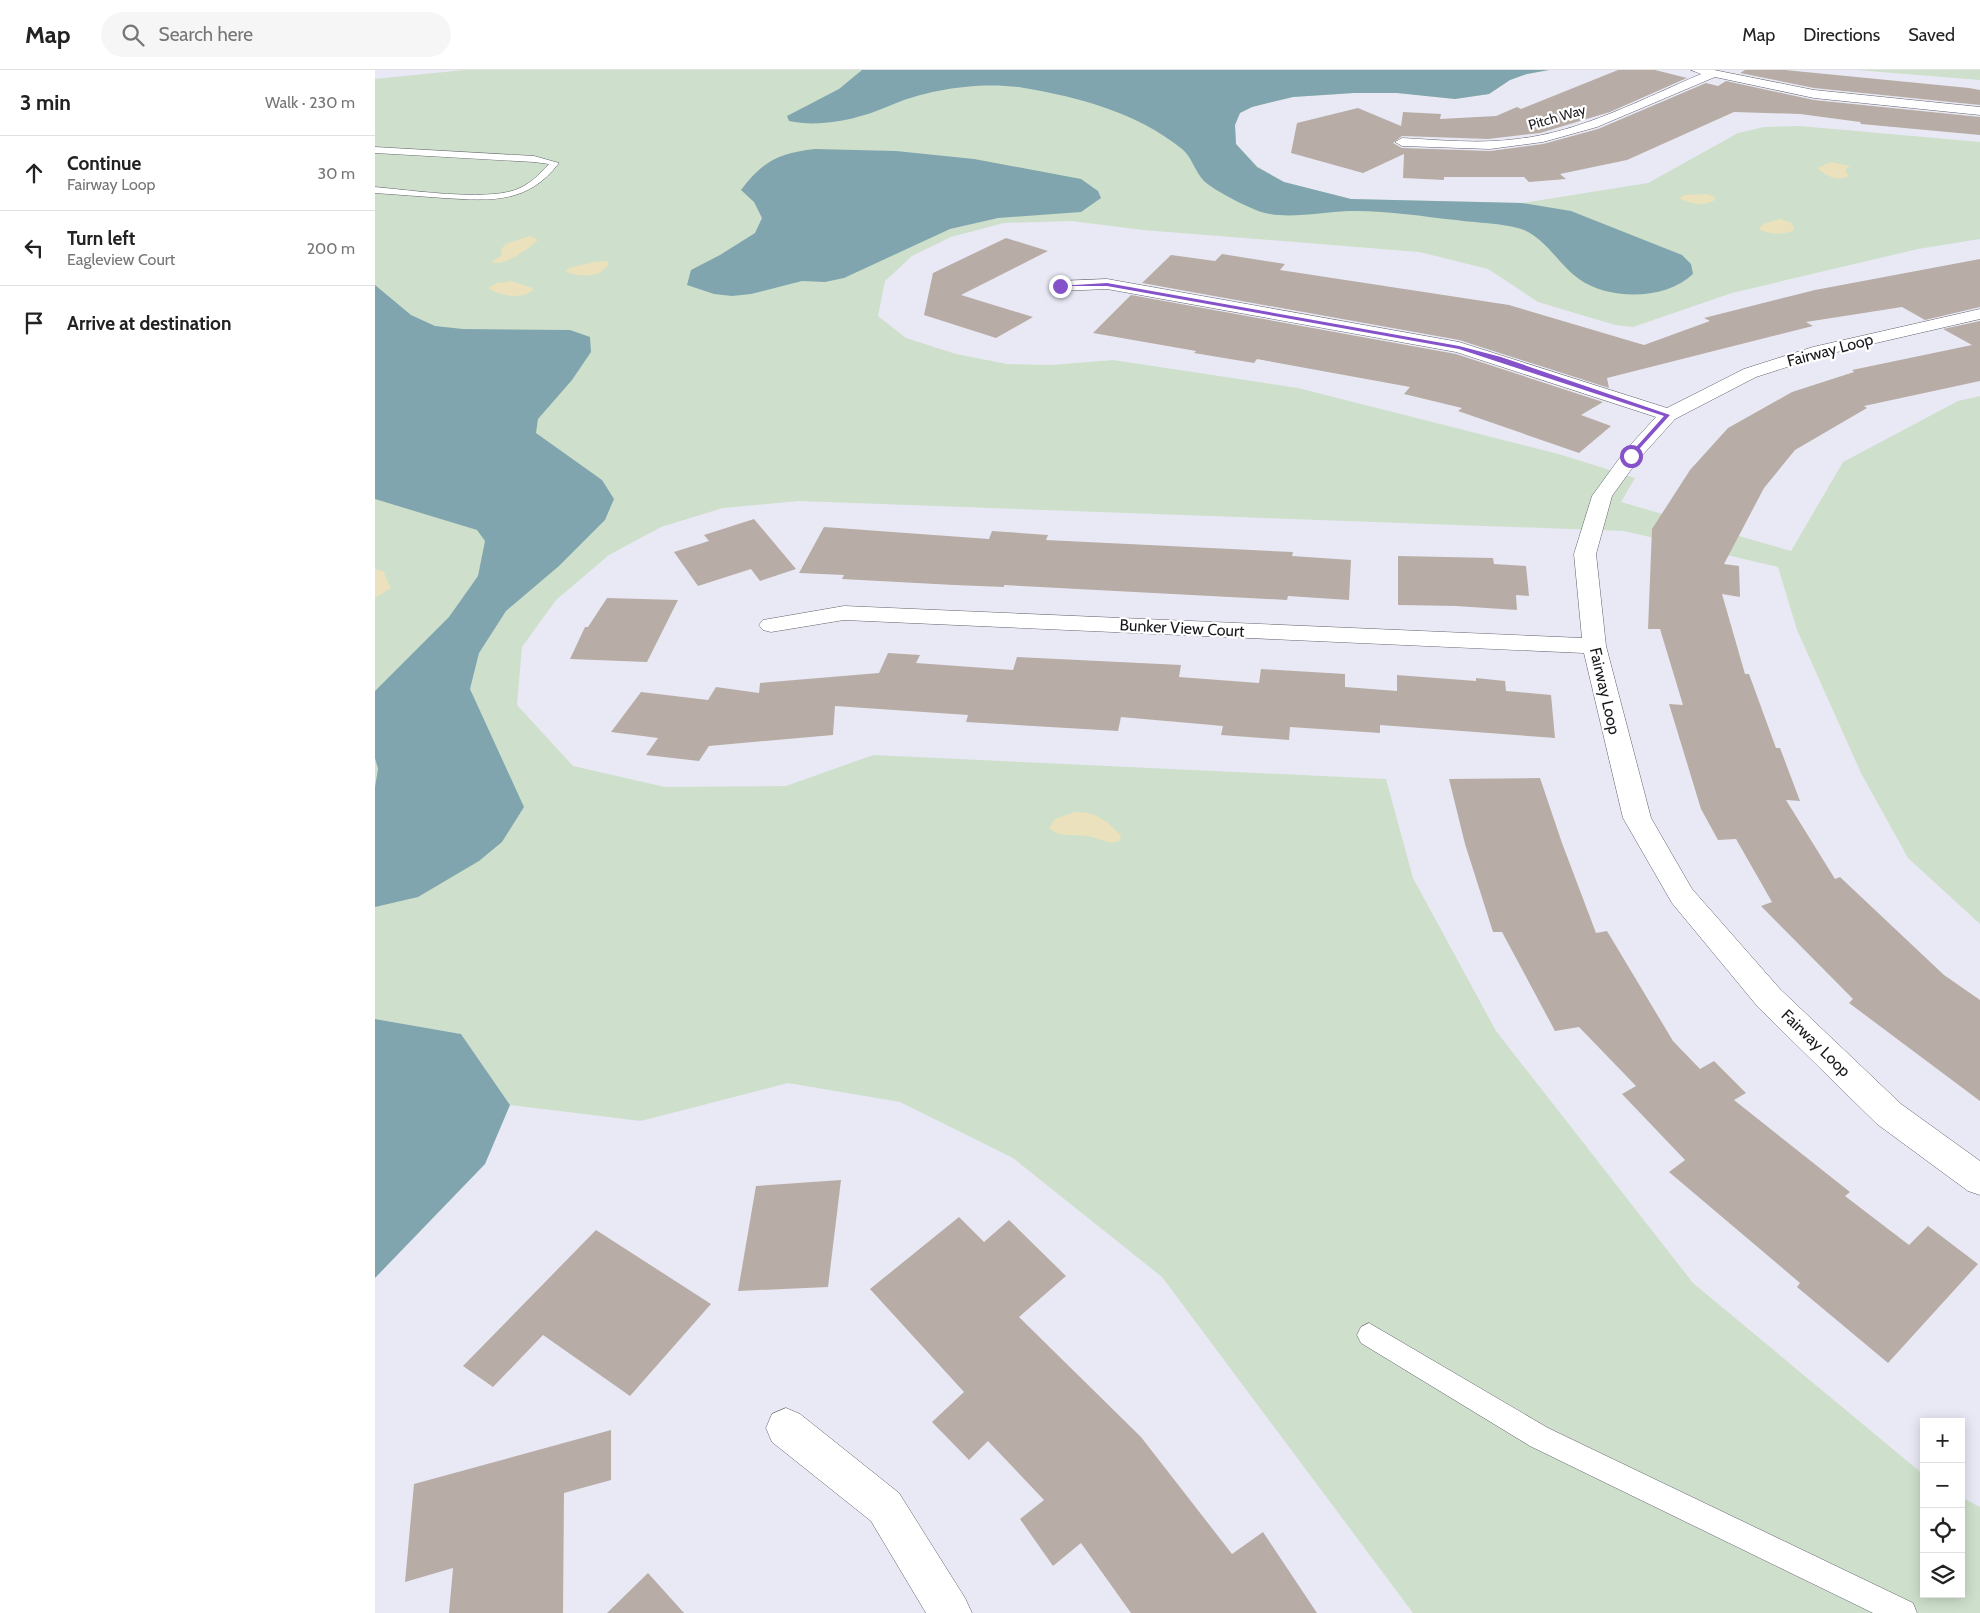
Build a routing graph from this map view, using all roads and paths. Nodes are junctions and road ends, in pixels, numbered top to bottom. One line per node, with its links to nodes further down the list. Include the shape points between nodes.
1 (1697, 70): 2 (street)
2 (1712, 74): 3 (street, via 1814,94); 4 (street, Pitch Way, via 1555,136 1485,146)
3 (1980, 111)
4 (1402, 142)
5 (375, 150): 6 (lane, via 555,163 545,176 528,188 490,199)
6 (375, 190)
7 (1060, 286): 9 (street, via 1107,284 1459,347)
8 (1980, 314): 9 (street, Fairway Loop, via 1819,351 1750,373)
9 (1668, 415): 11 (street, Fairway Loop, via 1631,456 1602,496 1585,554)
10 (771, 625): 11 (street, Bunker View Court, via 844,613)
11 (1594, 646): 12 (street, Fairway Loop, via 1637,818 1682,896 1769,998 1882,1107)
12 (1980, 1180)
13 (1369, 1335): 16 (lane, via 1539,1437)
14 (786, 1428): 15 (street, via 885,1507)
15 (950, 1613)
16 (1903, 1613)

